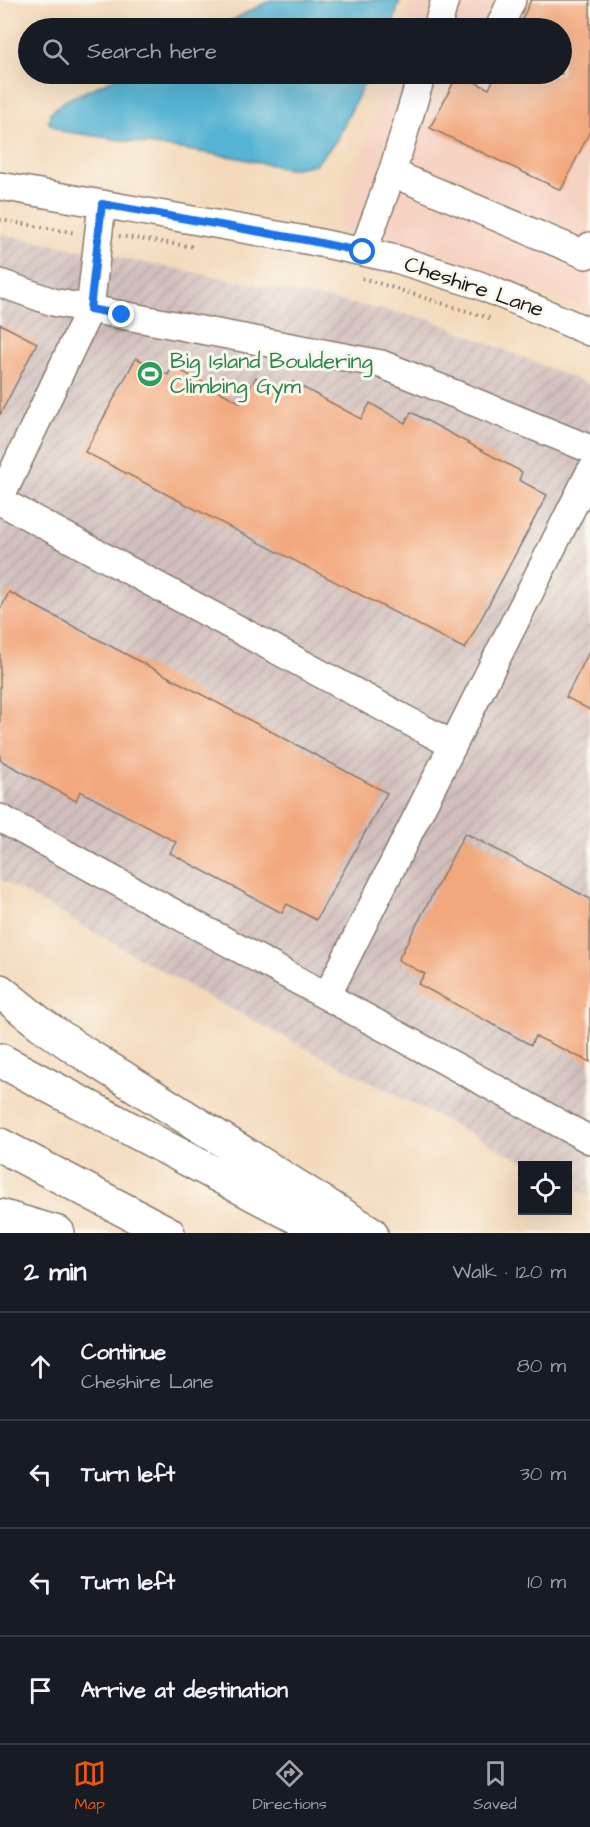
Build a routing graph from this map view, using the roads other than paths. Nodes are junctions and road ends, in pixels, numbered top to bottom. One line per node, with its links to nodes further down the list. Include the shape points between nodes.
1 (446, 0): 3 (street)
2 (512, 0): 4 (street)
3 (440, 18)
4 (504, 18)
5 (419, 84): 6 (street)
6 (392, 173): 9 (street, via 586,255); 10 (street)
7 (0, 186): 8 (street, Cheshire Lane)
8 (102, 204): 10 (street, Cheshire Lane, via 311,241); 12 (street)
9 (590, 246)
10 (358, 264): 13 (street, Cheshire Lane, via 396,259 479,285)
11 (0, 283): 12 (street, via 53,302)
12 (90, 309): 14 (street, via 381,364); 16 (street)
13 (590, 332)
14 (590, 449)
15 (590, 472): 17 (street)
16 (0, 500): 17 (street)
17 (453, 745): 20 (street)
18 (0, 818): 20 (street)
19 (0, 992): 28 (highway, via 82,1052)
20 (327, 996): 22 (street)
21 (0, 1060): 27 (highway)
22 (590, 1140)
23 (0, 1144): 26 (highway)
24 (0, 1216): 25 (highway)
25 (58, 1233)
26 (168, 1233)
27 (327, 1233)
28 (371, 1233)

